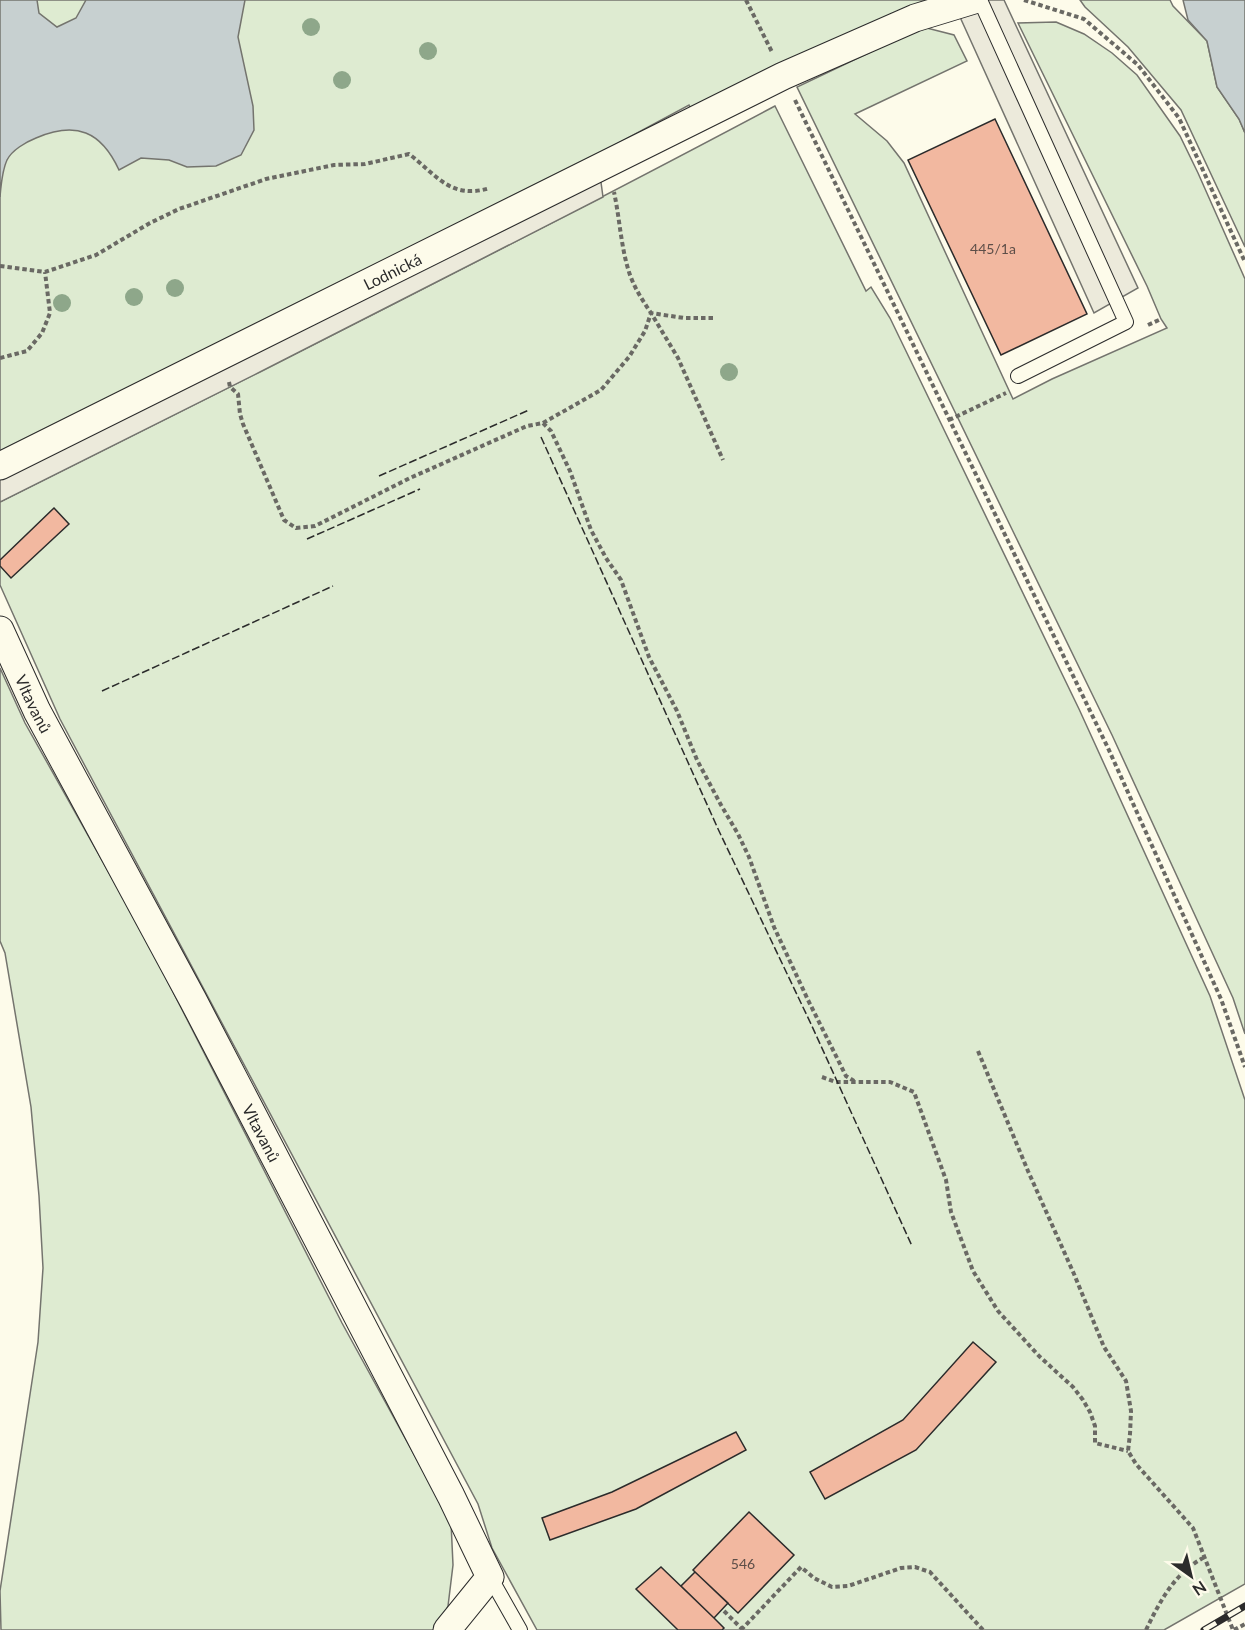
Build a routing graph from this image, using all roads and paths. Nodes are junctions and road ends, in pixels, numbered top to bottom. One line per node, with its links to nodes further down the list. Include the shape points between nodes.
1 (746, 0): 5 (path)
2 (974, 0): 5 (street, Lodnická, via 915,18)
3 (980, 0): 15 (lane, via 1126,322)
4 (1024, 0): 8 (path, via 1084,19 1138,66 1179,118)
5 (783, 76): 6 (street, Lodnická); 21 (path, via 1108,748 1221,999)
6 (609, 163): 11 (path, via 630,276); 13 (street, Lodnická)
7 (461, 190): 10 (path, via 441,182 410,154 365,164 334,165 267,179 179,209 96,255)
8 (1245, 262)
9 (0, 266): 10 (path)
10 (45, 272): 14 (path, via 50,313 42,333 27,351)
11 (651, 313): 12 (path); 16 (path, via 629,357 601,390); 17 (path, via 678,358)
12 (713, 318)
13 (220, 356): 16 (path, via 230,387 238,394 243,424 284,520 296,528 315,526 410,478 527,426); 18 (street, Lodnická)
14 (0, 358)
15 (1018, 376)
16 (543, 423): 23 (path, via 551,431 570,471 591,530 621,580 649,657 697,760 749,857 774,927 808,1000 846,1076)
17 (723, 460)
18 (0, 466)
19 (0, 630): 26 (street, Vltavanů, via 37,711 199,1011)
20 (978, 1051): 24 (path, via 1104,1347 1126,1381 1131,1411)
21 (1245, 1067)
22 (822, 1077): 23 (path)
23 (854, 1082): 24 (path, via 890,1082 914,1092 973,1271 998,1311 1083,1400 1095,1426 1095,1443)
24 (1128, 1451): 25 (path, via 1193,1528)
25 (1204, 1557): 33 (path, via 1177,1578); 34 (path)
26 (490, 1577): 30 (street); 31 (lane)
27 (724, 1611): 29 (path)
28 (1245, 1624): 34 (path)
29 (741, 1629): 32 (path, via 801,1567 832,1587 848,1586 901,1568 930,1572)
30 (447, 1630)
31 (520, 1630)
32 (983, 1630)
33 (1146, 1630)
34 (1234, 1630)

